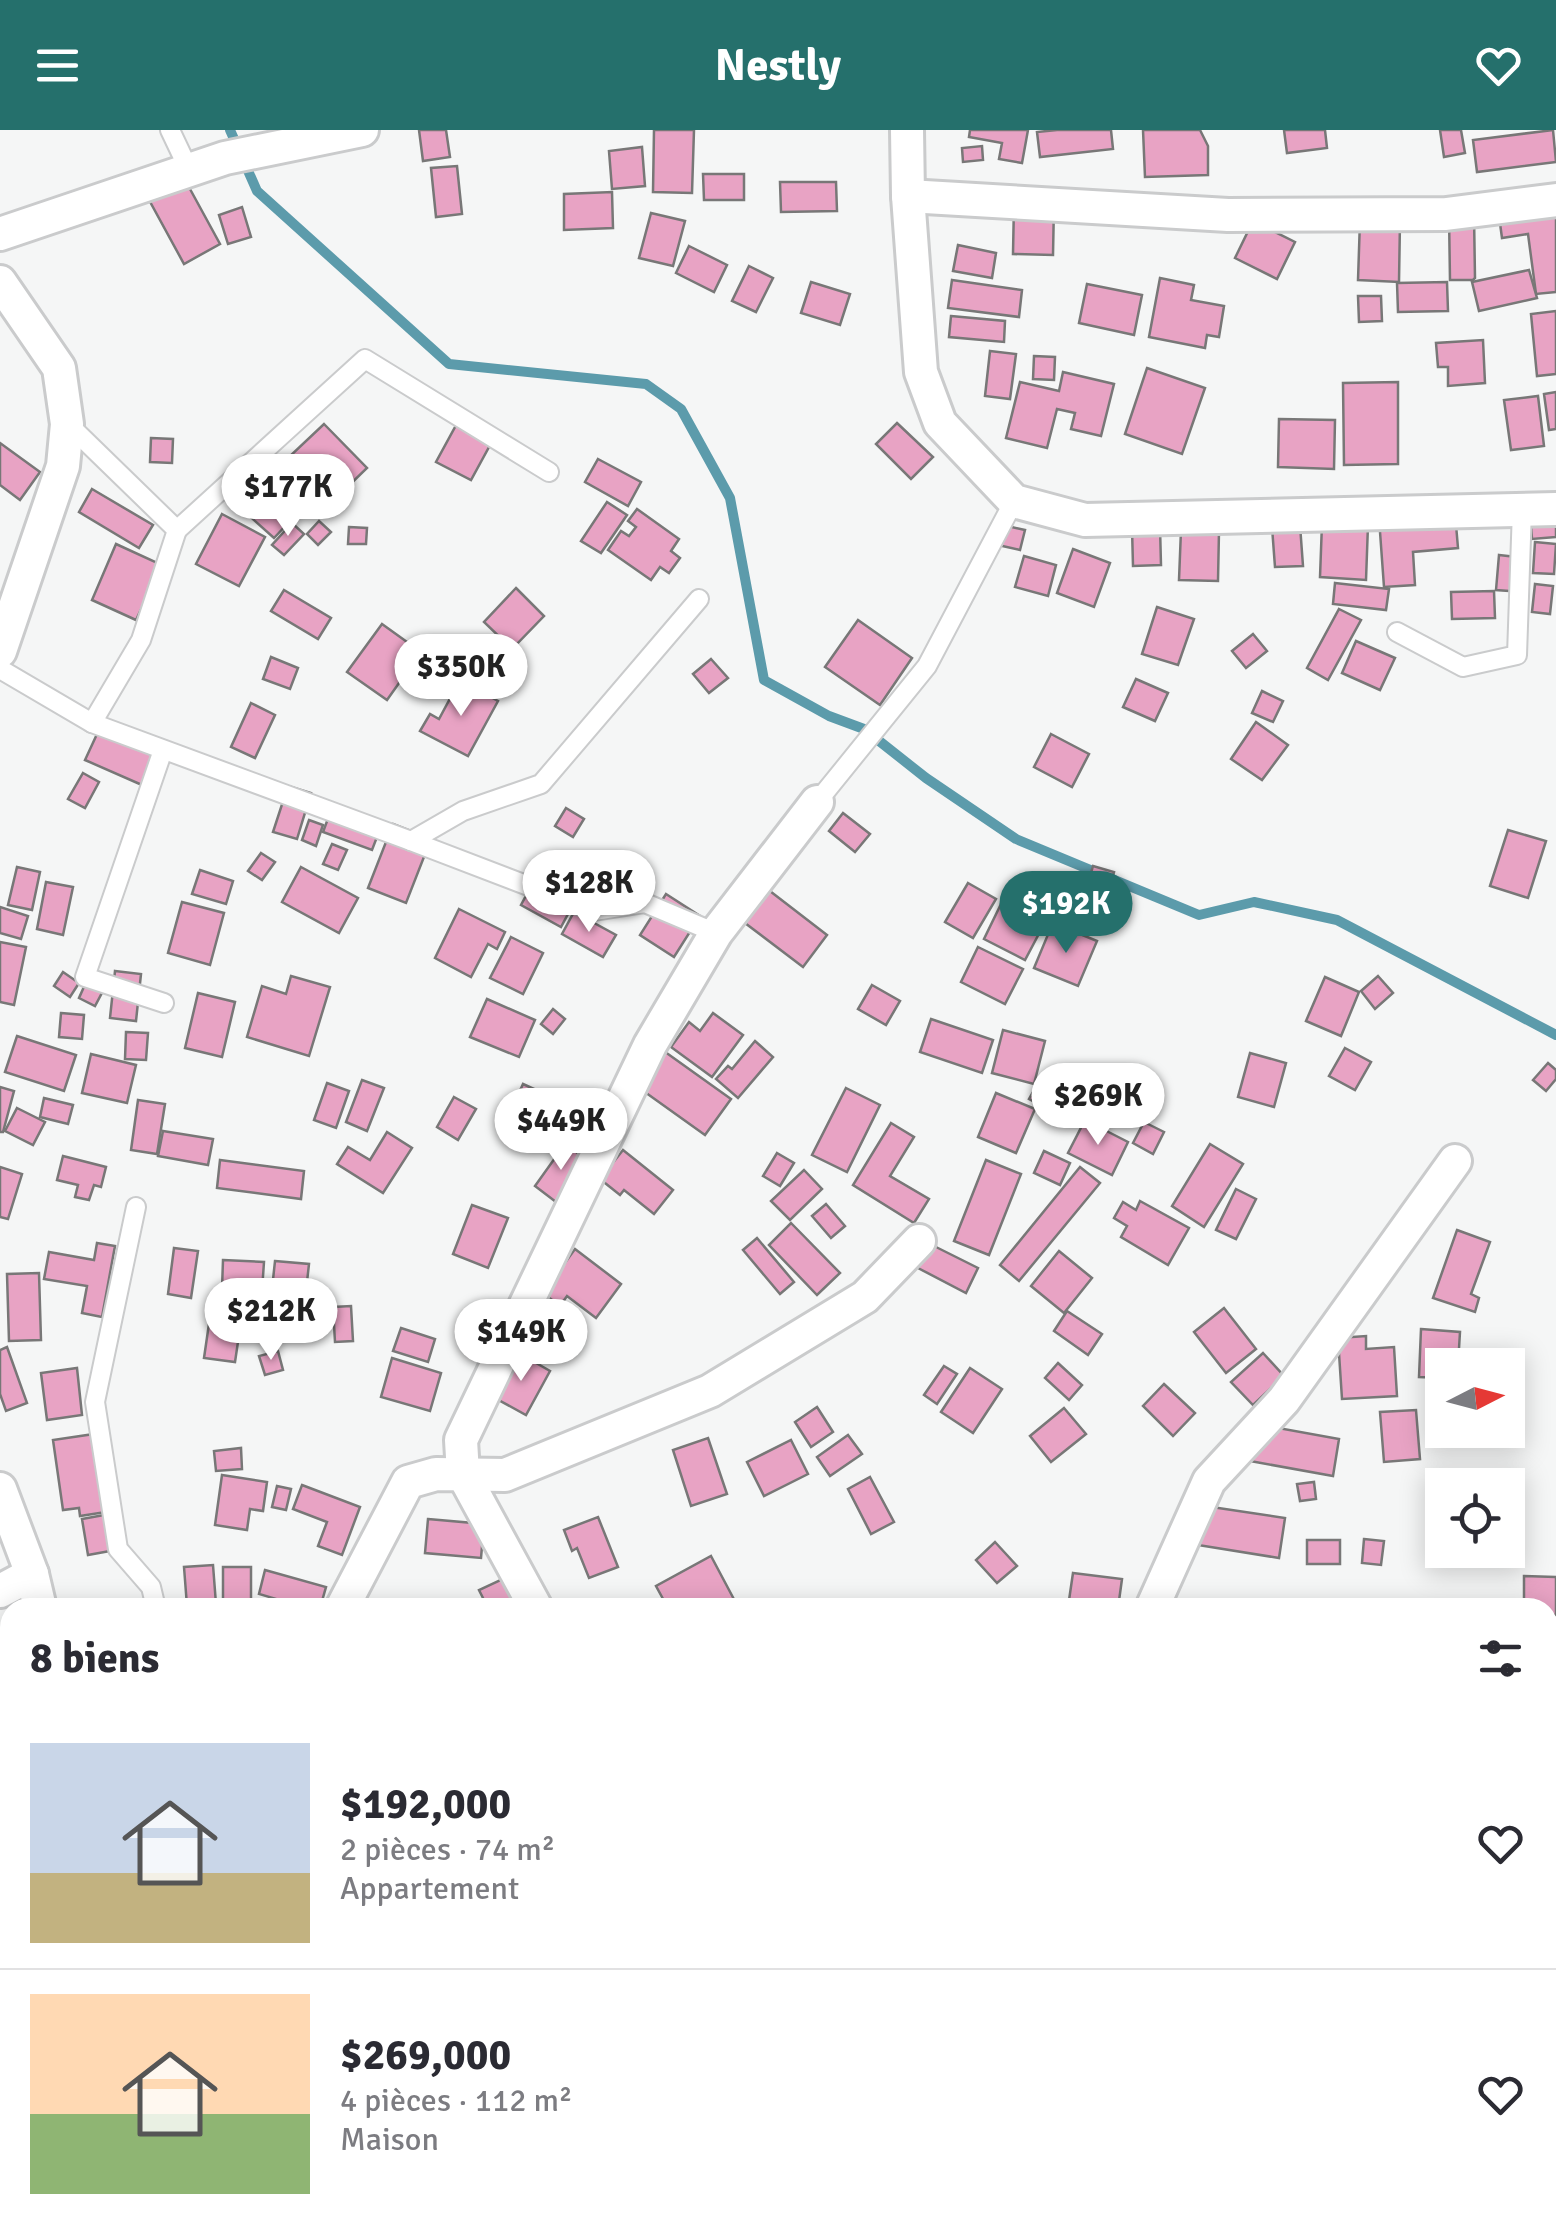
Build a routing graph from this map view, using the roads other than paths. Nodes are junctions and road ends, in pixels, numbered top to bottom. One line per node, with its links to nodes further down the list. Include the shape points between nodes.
1 (170, 130): 4 (lane)
2 (362, 130): 4 (street)
3 (907, 130): 5 (street)
4 (189, 170): 7 (street)
5 (908, 196): 6 (street, via 1228,215 1446,214); 11 (street, via 921,372 940,424)
6 (1556, 200)
7 (0, 234)
8 (0, 282): 9 (street, via 59,368)
9 (67, 424): 14 (lane); 17 (street, via 63,466)
10 (548, 472): 14 (lane, via 365,359)
11 (1014, 501): 13 (street, via 1085,520); 21 (lane, via 927,666)
12 (1556, 508): 13 (street)
13 (1522, 510): 16 (lane, via 1518,655 1463,667)
14 (177, 530): 19 (lane, via 140,640)
15 (699, 600): 22 (lane, via 541,784 463,811)
16 (1397, 632)
17 (0, 651)
18 (0, 670): 19 (lane)
19 (92, 723): 20 (lane)
20 (163, 750): 22 (lane); 24 (lane, via 85,977)
21 (817, 802): 23 (street)
22 (411, 842): 23 (lane, via 594,911 644,903)
23 (716, 934): 28 (street, via 650,1045 461,1440)
24 (164, 1003)
25 (1454, 1161): 36 (street, via 1284,1400 1209,1481)
26 (136, 1207): 33 (lane, via 94,1402 118,1549)
27 (920, 1241): 28 (street, via 865,1297 710,1392 506,1475)
28 (463, 1474): 34 (street, via 408,1482); 35 (street)
29 (0, 1489): 30 (street)
30 (32, 1574): 31 (street); 32 (street)
31 (0, 1590)
32 (38, 1598)
33 (154, 1598)
34 (347, 1598)
35 (531, 1598)
36 (1156, 1598)

